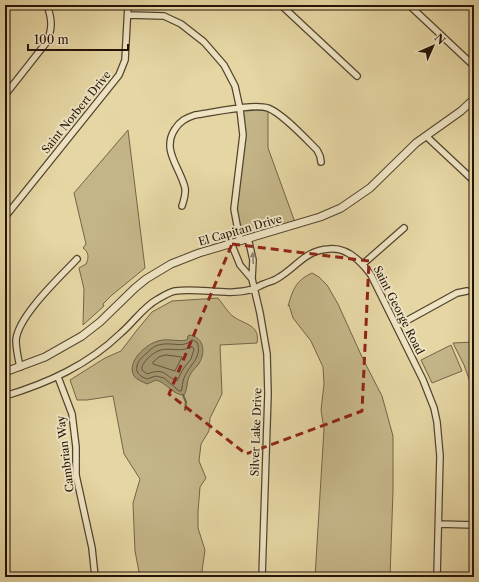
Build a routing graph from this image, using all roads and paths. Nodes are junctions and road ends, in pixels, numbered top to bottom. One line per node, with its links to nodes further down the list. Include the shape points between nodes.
1 (47, 5): 8 (street, via 52,23 46,43)
2 (128, 5): 5 (street, Saint Norbert Drive)
3 (281, 5): 7 (street)
4 (411, 5): 6 (street)
5 (128, 16): 10 (street, via 164,16 181,24 204,42 224,65 235,86); 15 (street, Saint Norbert Drive, via 125,60 119,75)
6 (474, 66)
7 (357, 76)
8 (5, 95)
9 (474, 99): 11 (street, El Capitan Drive)
10 (240, 109): 12 (street, via 254,106 268,108 317,150); 14 (street, via 185,118 172,134 170,152 185,188); 18 (street, via 243,135 234,209)
11 (426, 136): 13 (street); 17 (street, El Capitan Drive, via 370,188 340,208 320,217)
12 (321, 162)
13 (474, 181)
14 (182, 206)
15 (5, 217)
16 (404, 228): 21 (street)
17 (248, 238): 18 (street, El Capitan Drive); 22 (street, one-way to 17, via 254,260)
18 (240, 241): 19 (street, El Capitan Drive)
19 (231, 243): 22 (street, via 240,265); 26 (street, El Capitan Drive, via 184,258 158,271 134,288 82,336 55,352)
20 (76, 259): 26 (street, via 19,327 16,339)
21 (363, 264): 23 (street, Saint George Road, via 350,254 339,250 320,250 304,256 277,279); 25 (street, Saint George Road)
22 (252, 279): 23 (street, Silver Lake Drive)
23 (254, 289): 28 (street, Saint George Road, via 224,293 174,291 146,307 122,333 101,350); 33 (street, Silver Lake Drive, via 268,354)
24 (468, 291): 25 (street, via 457,293)
25 (396, 326): 30 (street, Saint George Road, via 434,408 440,456)
26 (20, 367): 27 (street, El Capitan Drive)
27 (5, 372)
28 (58, 377): 29 (street, Saint George Road); 32 (street, Cambrian Way, via 72,414 76,476 92,548)
29 (5, 396)
30 (439, 524): 31 (street); 34 (street, Saint George Road)
31 (474, 525)
32 (95, 577)
33 (262, 577)
34 (437, 577)

